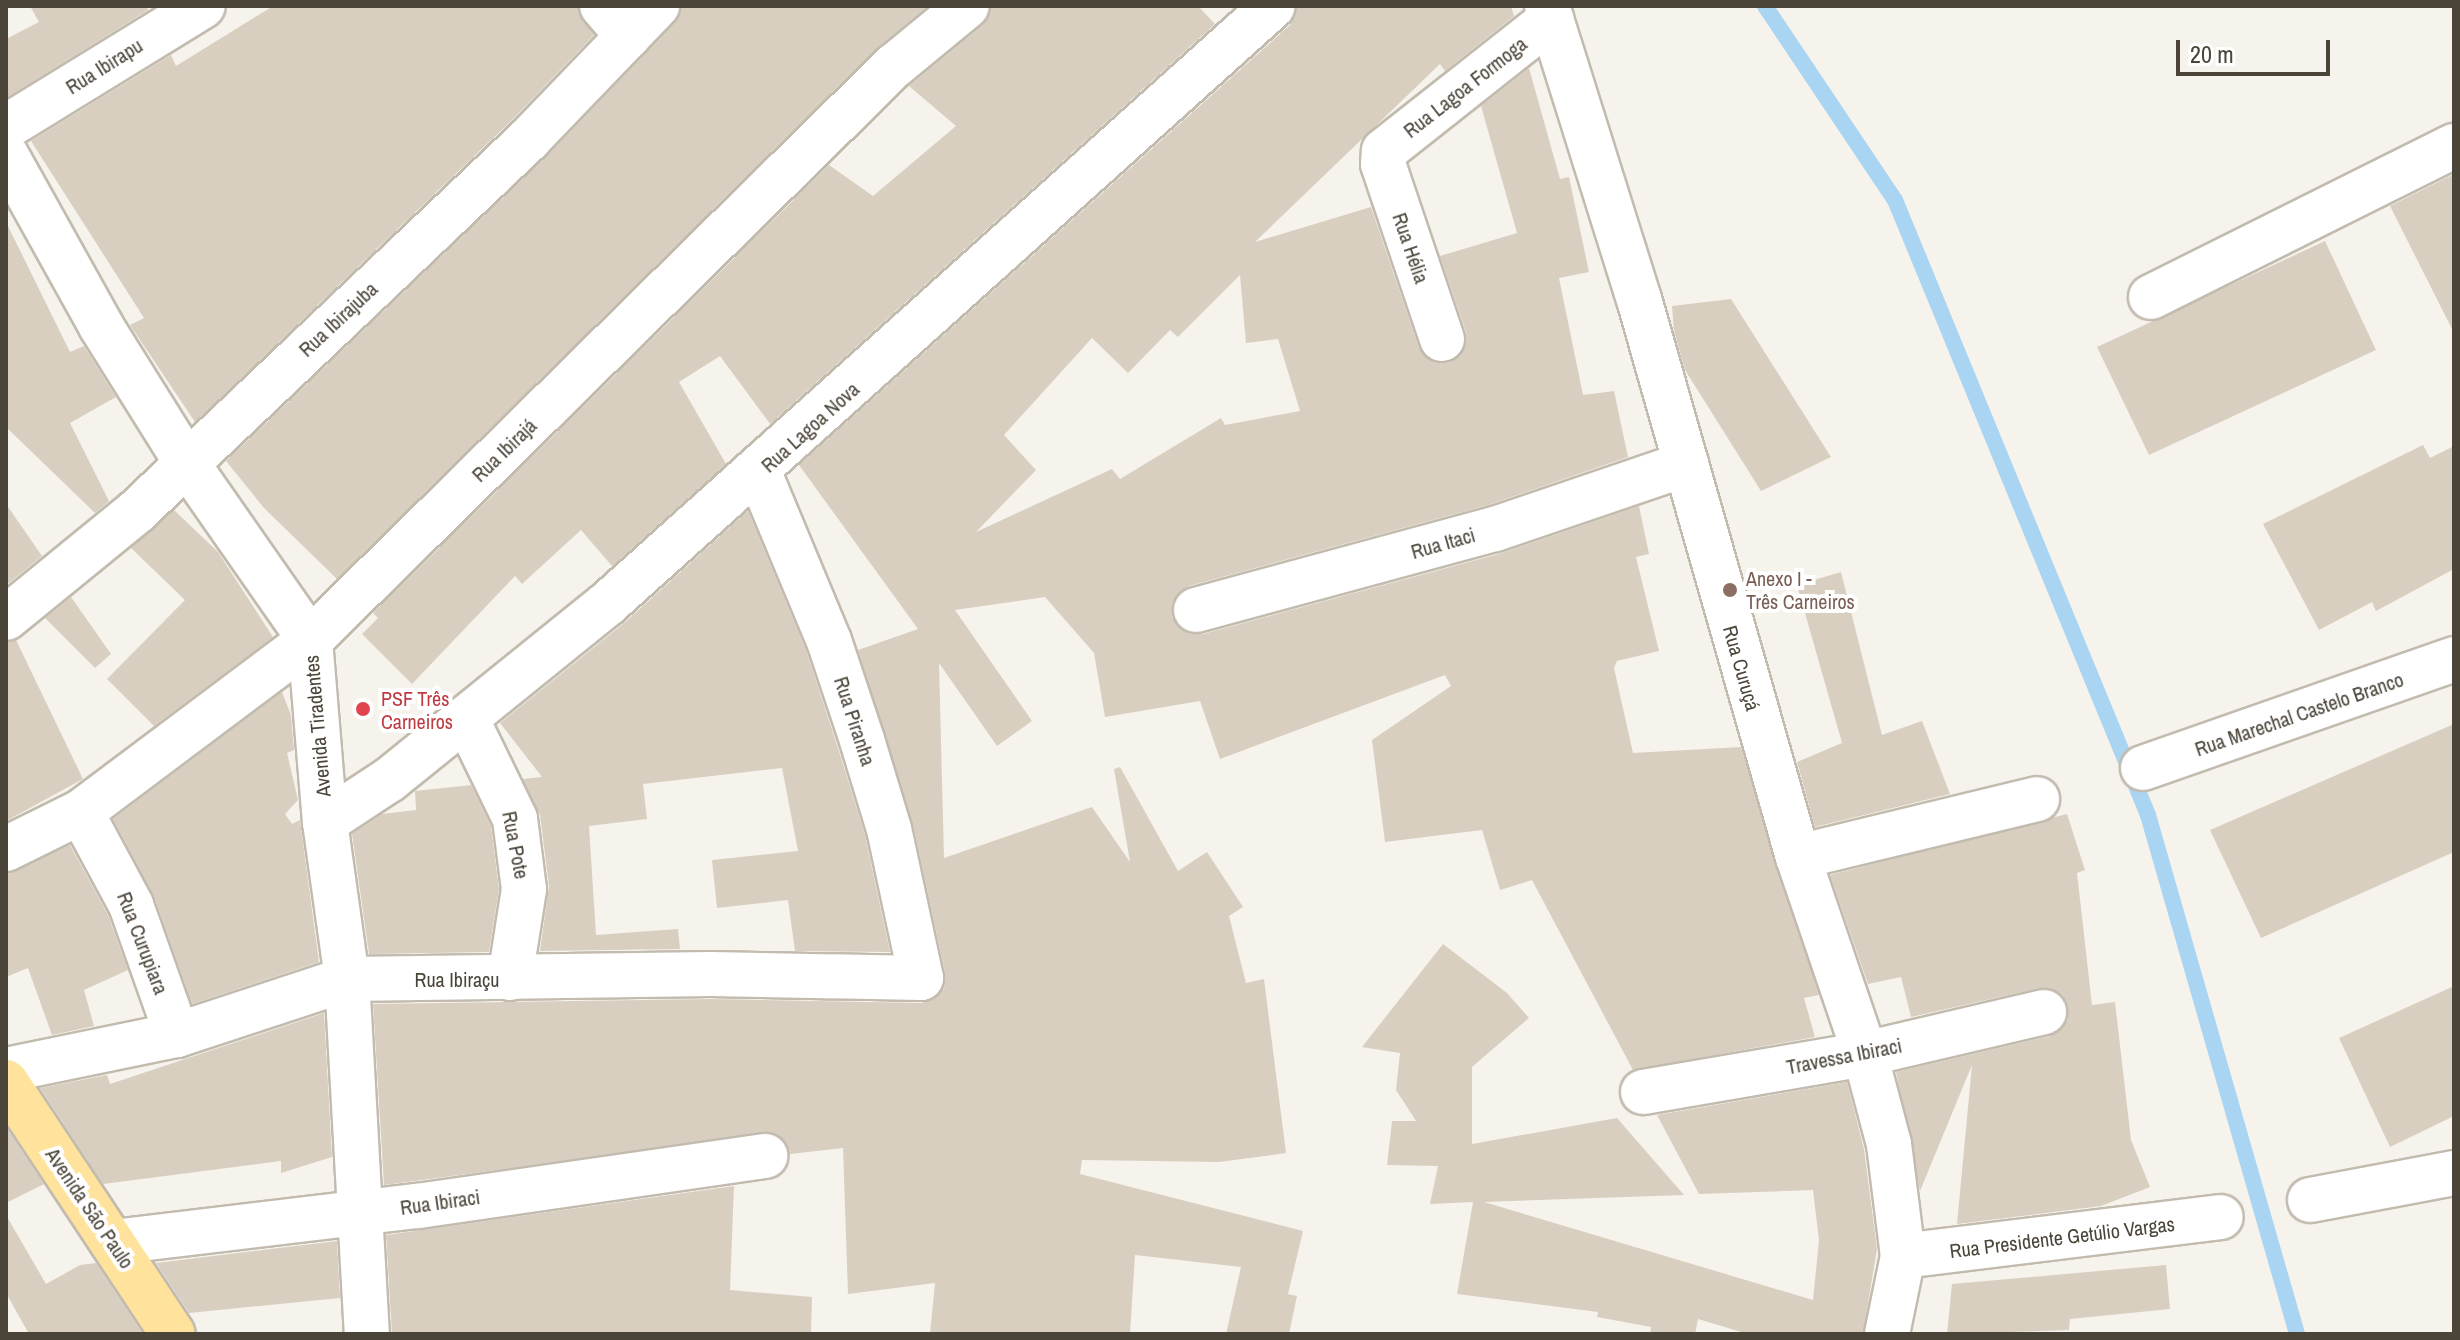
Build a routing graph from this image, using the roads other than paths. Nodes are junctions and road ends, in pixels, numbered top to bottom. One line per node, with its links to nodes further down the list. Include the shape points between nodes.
1 (203, 6): 6 (street, Rua Ibirapu)
2 (967, 6): 17 (street, Rua Ibirajá, via 894,66)
3 (1273, 6): 14 (street, Rua Lagoa Nova)
4 (1549, 12): 9 (street, Rua Lagoa Formoga, via 1387,148); 13 (street, Rua Curuçá)
5 (629, 16): 12 (street, Rua Ibirajuba, via 479,187)
6 (6, 127)
7 (2454, 146): 10 (street)
8 (6, 155): 12 (street, Avenida Tiradentes, via 101,326)
9 (1382, 158): 11 (street, Rua Hélia)
10 (2151, 297)
11 (1442, 339)
12 (186, 462): 16 (street, Rua Ibirajuba, via 136,512); 17 (street, Avenida Tiradentes)
13 (1686, 464): 15 (street, Rua Itaci, via 1495,529); 25 (street, Rua Curuçá)
14 (759, 473): 19 (street, Rua Lagoa Nova); 27 (street, Rua Piranha, via 829,641 862,740 889,829)
15 (1196, 610)
16 (6, 618)
17 (310, 640): 22 (street, Rua Ibirajá); 23 (street, Avenida Tiradentes)
18 (2454, 659): 20 (street, Rua Marechal Castelo Branco)
19 (467, 720): 23 (street, Rua Lagoa Nova); 26 (street, Rua Pote, via 515,819 524,889)
20 (2143, 768)
21 (2037, 799): 25 (street)
22 (81, 812): 24 (street, Rua Ibirajá); 30 (street, Rua Curupiara, via 131,905)
23 (325, 822): 28 (street, Avenida Tiradentes)
24 (6, 849)
25 (1798, 857): 31 (street, Rua Curuçá)
26 (510, 978): 27 (street, Rua Ibiraçu); 28 (street, Rua Ibiraçu)
27 (921, 978)
28 (347, 979): 30 (street, Rua Ibiraçu); 38 (street, Avenida Tiradentes)
29 (2044, 1012): 31 (street, Travessa Ibiraci)
30 (177, 1035): 32 (street, Rua Ibiraçu)
31 (1865, 1054): 34 (street, Travessa Ibiraci); 41 (street, Rua Curuçá, via 1889,1144)
32 (6, 1070)
33 (6, 1082): 40 (main road, Avenida São Paulo)
34 (1643, 1092)
35 (765, 1156): 38 (street, Rua Ibiraci)
36 (2454, 1173): 37 (street)
37 (2310, 1200)
38 (358, 1213): 40 (street, Rua Ibiraci); 43 (street, Avenida Tiradentes)
39 (2221, 1217): 41 (street, Rua Presidente Getúlio Vargas)
40 (114, 1242): 42 (main road, Avenida São Paulo)
41 (1903, 1256): 44 (street, Rua Curuçá)
42 (173, 1334)
43 (367, 1334)
44 (1887, 1334)

